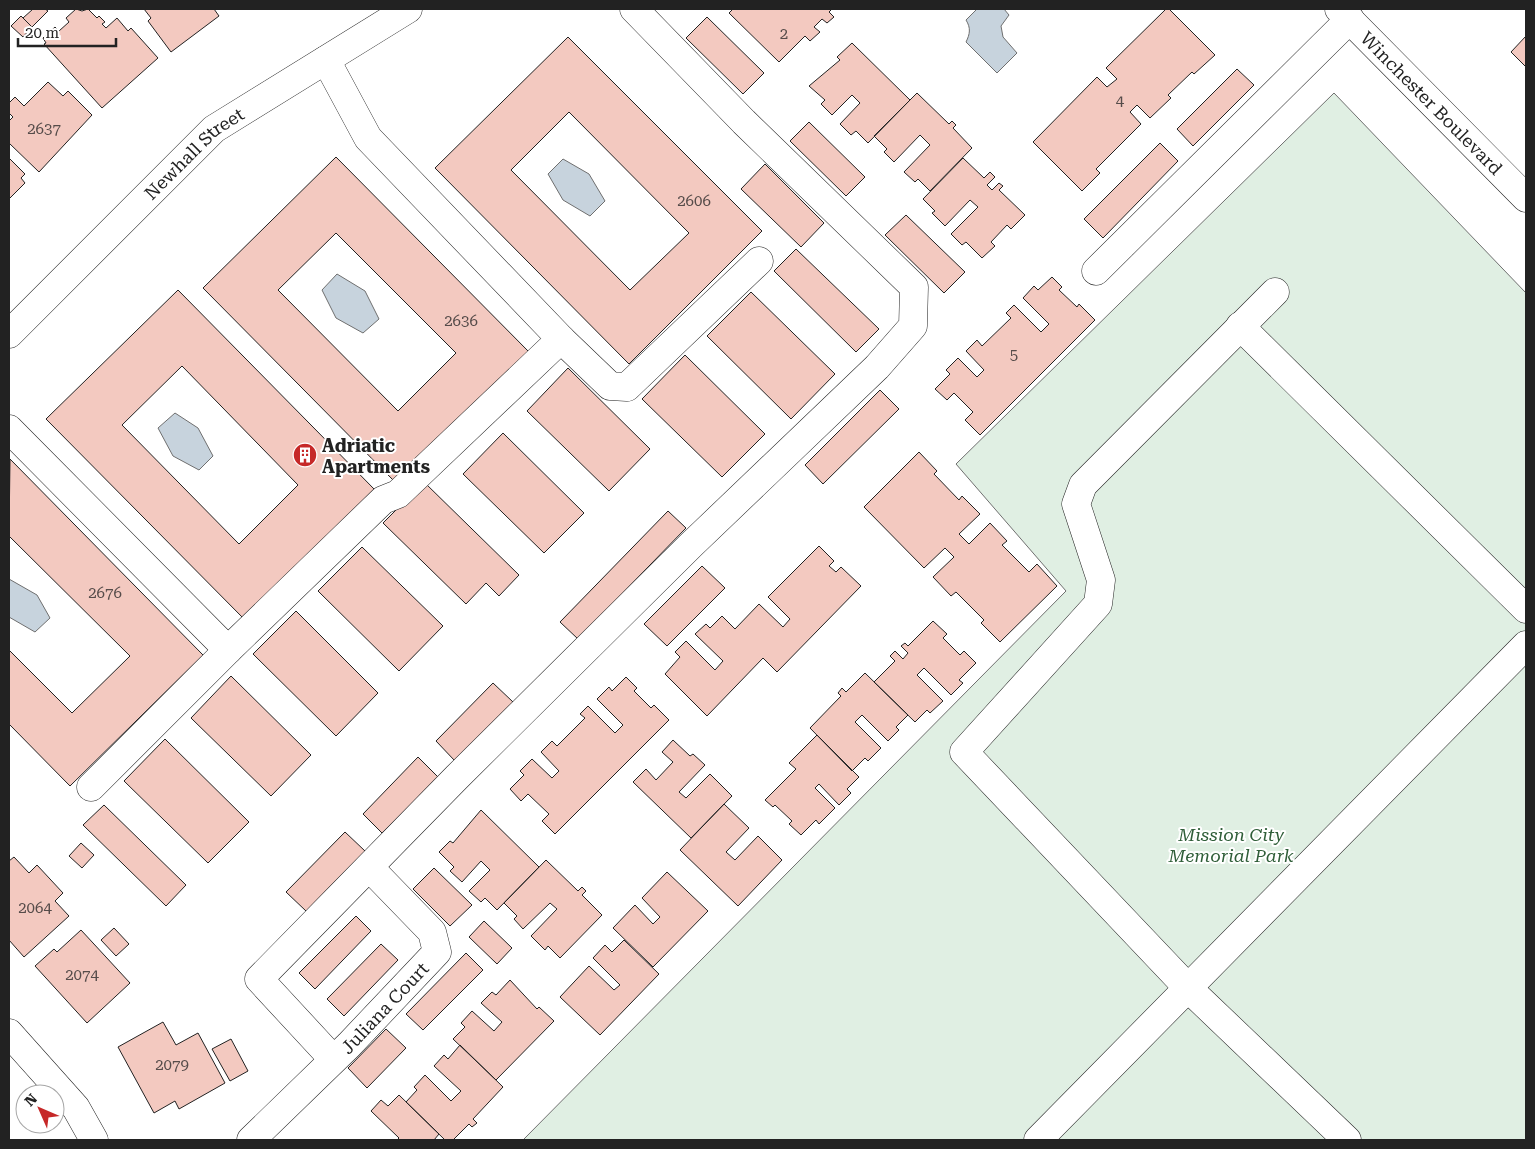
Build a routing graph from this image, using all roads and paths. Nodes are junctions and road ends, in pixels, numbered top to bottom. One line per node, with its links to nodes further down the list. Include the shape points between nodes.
1 (407, 9): 4 (street, Newhall Street)
2 (634, 9): 17 (street, via 744,122 914,287 913,326 877,367 691,545)
3 (1345, 14): 5 (street, Winchester Boulevard); 7 (street)
4 (326, 60): 10 (street, Newhall Street, via 214,129); 11 (street, via 368,138)
5 (1526, 198)
6 (759, 261): 11 (street, via 627,387 610,386)
7 (1096, 271)
8 (1275, 292): 9 (street)
9 (1240, 326): 13 (street); 18 (street, via 1083,485 1076,504 1101,580 1098,604 964,752)
10 (9, 334)
11 (561, 339): 15 (street, via 398,494 383,500)
12 (9, 428): 15 (street)
13 (1526, 609)
14 (1526, 644): 18 (street)
15 (228, 650): 16 (street)
16 (91, 787)
17 (370, 868): 20 (street, Juliana Court, via 432,932 437,952); 20 (street, via 260,979)
18 (1189, 989): 23 (street); 24 (street)
19 (9, 1033): 21 (street, via 76,1108)
20 (333, 1059): 22 (street, Juliana Court)
21 (94, 1140)
22 (251, 1140)
23 (1038, 1140)
24 (1347, 1140)

